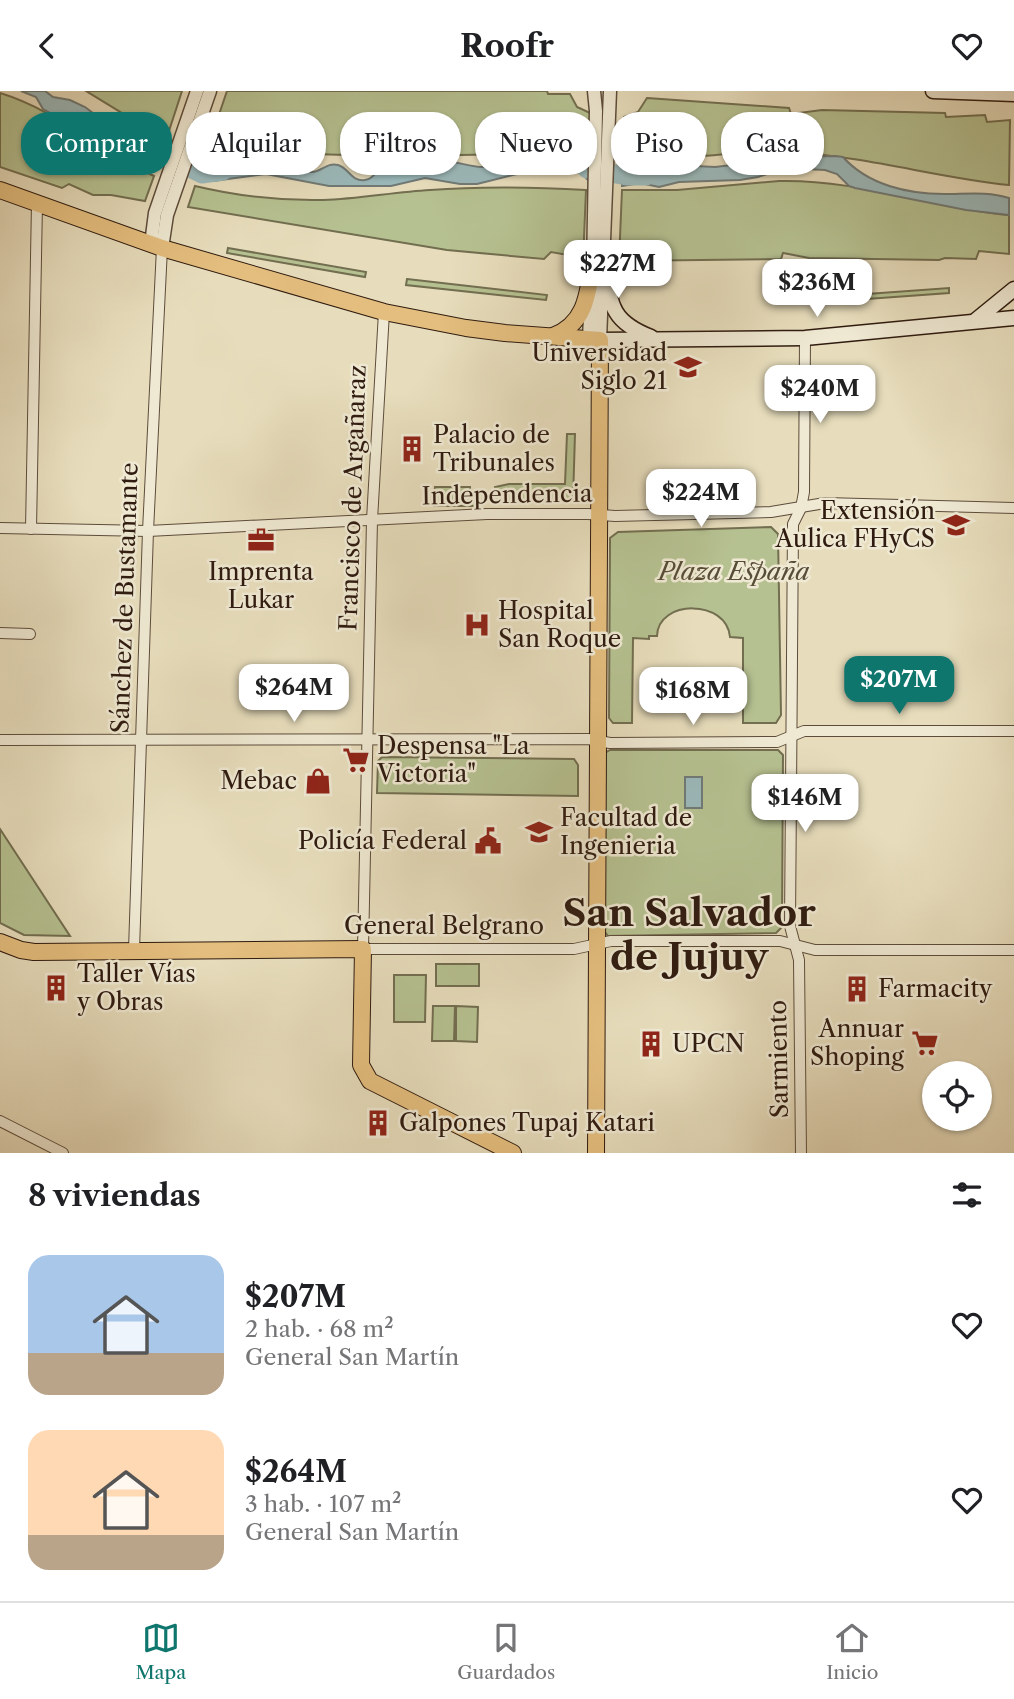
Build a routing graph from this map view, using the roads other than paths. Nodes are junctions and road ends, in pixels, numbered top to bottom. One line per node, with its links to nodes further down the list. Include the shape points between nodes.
1 (197, 91): 10 (street)
2 (211, 91): 10 (street)
3 (594, 91): 7 (street)
4 (610, 91): 7 (street)
5 (933, 91): 6 (main road)
6 (1013, 92)
7 (603, 111): 12 (street)
8 (0, 190): 9 (main road)
9 (37, 203): 11 (main road); 26 (street)
10 (161, 214): 11 (street)
11 (156, 246): 14 (main road); 27 (street, Sánchez de Bustamante)
12 (599, 260): 17 (main road, via 583,312 571,326); 19 (street); 20 (main road, via 618,318)
13 (1014, 289): 16 (main road)
14 (384, 312): 17 (main road, via 466,328); 24 (street, Francisco de Argañaraz)
15 (1014, 318): 16 (main road)
16 (976, 320): 18 (main road)
17 (550, 337): 19 (main road)
18 (805, 338): 20 (main road); 21 (street, Sarmiento)
19 (595, 339): 20 (main road); 23 (main road)
20 (659, 340)
21 (801, 508): 22 (street, Independencia, via 825,503); 23 (street, Independencia); 31 (street, Sarmiento, via 793,524)
22 (1014, 508)
23 (593, 514): 24 (street, Independencia); 34 (main road)
24 (372, 520): 27 (street, Independencia); 32 (street, Francisco de Argañaraz)
25 (0, 528): 26 (street, Independencia)
26 (31, 529): 27 (street, Independencia)
27 (148, 531): 35 (street, Sánchez de Bustamante)
28 (0, 633): 29 (street)
29 (30, 634)
30 (1014, 731): 31 (street, via 804,731)
31 (790, 737): 34 (street, via 777,742); 37 (street, Sarmiento, via 790,926)
32 (367, 739): 34 (street); 35 (street); 39 (street, Francisco de Argañaraz)
33 (0, 740): 35 (street)
34 (593, 740): 38 (main road)
35 (141, 741): 40 (street, Sánchez de Bustamante)
36 (0, 942): 40 (main road, General Belgrano, via 34,952)
37 (796, 944): 38 (street, General Belgrano, via 611,941); 41 (street, General Belgrano, via 815,950); 47 (street, Sarmiento)
38 (592, 946): 39 (street, General Belgrano); 45 (main road); 46 (main road)
39 (363, 949): 40 (main road, General Belgrano); 44 (main road, Francisco de Argañaraz, via 361,1065 370,1081)
40 (134, 950)
41 (1014, 950)
42 (0, 1121): 43 (street)
43 (63, 1153)
44 (513, 1153)
45 (588, 1153)
46 (596, 1153)
47 (801, 1153)

